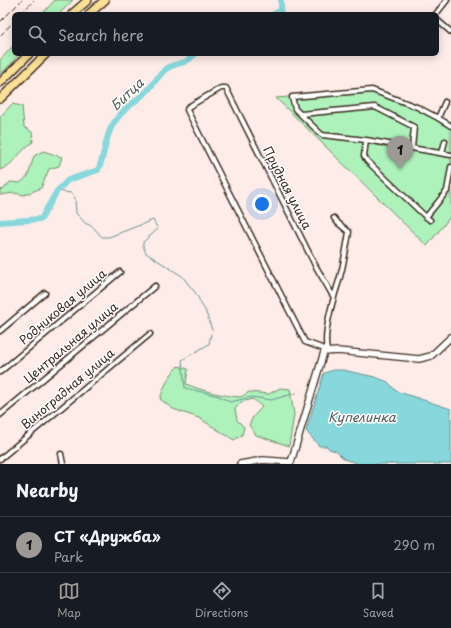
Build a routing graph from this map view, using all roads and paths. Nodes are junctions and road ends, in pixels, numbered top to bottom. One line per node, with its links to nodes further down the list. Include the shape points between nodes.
1 (88, 0): 4 (highway)
2 (105, 0): 5 (highway)
3 (447, 0): 6 (street)
4 (74, 12)
5 (91, 12)
6 (438, 12)
7 (439, 22): 8 (street)
8 (451, 32)
9 (27, 56): 11 (highway)
10 (44, 56): 12 (highway)
11 (0, 83)
12 (0, 99)
13 (445, 102): 15 (street)
14 (301, 114): 15 (street, via 294,106 292,98 366,89 407,102); 17 (street, via 322,135); 19 (street, via 375,107 414,127)
15 (438, 118): 16 (street)
16 (451, 126)
17 (366, 140): 19 (street); 23 (street, via 364,156 367,161)
18 (445, 141): 20 (street)
19 (412, 148): 20 (street)
20 (442, 153): 21 (street)
21 (451, 155)
22 (451, 167): 23 (street, via 447,192)
23 (426, 217): 25 (street)
24 (334, 218): 29 (street, via 349,232)
25 (430, 220)
26 (120, 272): 34 (street, Родниковая улица)
27 (155, 286): 35 (street, Центральная улица)
28 (45, 293): 30 (street)
29 (333, 296): 33 (street, via 325,341); 33 (street, Прудная улица, via 226,88 221,88 188,107 187,110 305,342)
30 (0, 331)
31 (150, 334): 37 (street, Виноградная улица)
32 (451, 337): 33 (street, via 431,356 419,359)
33 (327, 350): 38 (street, via 323,354)
34 (0, 372)
35 (0, 415)
36 (61, 454): 39 (street)
37 (0, 459)
38 (294, 463): 40 (street, via 263,460)
39 (63, 464)
40 (240, 464)

